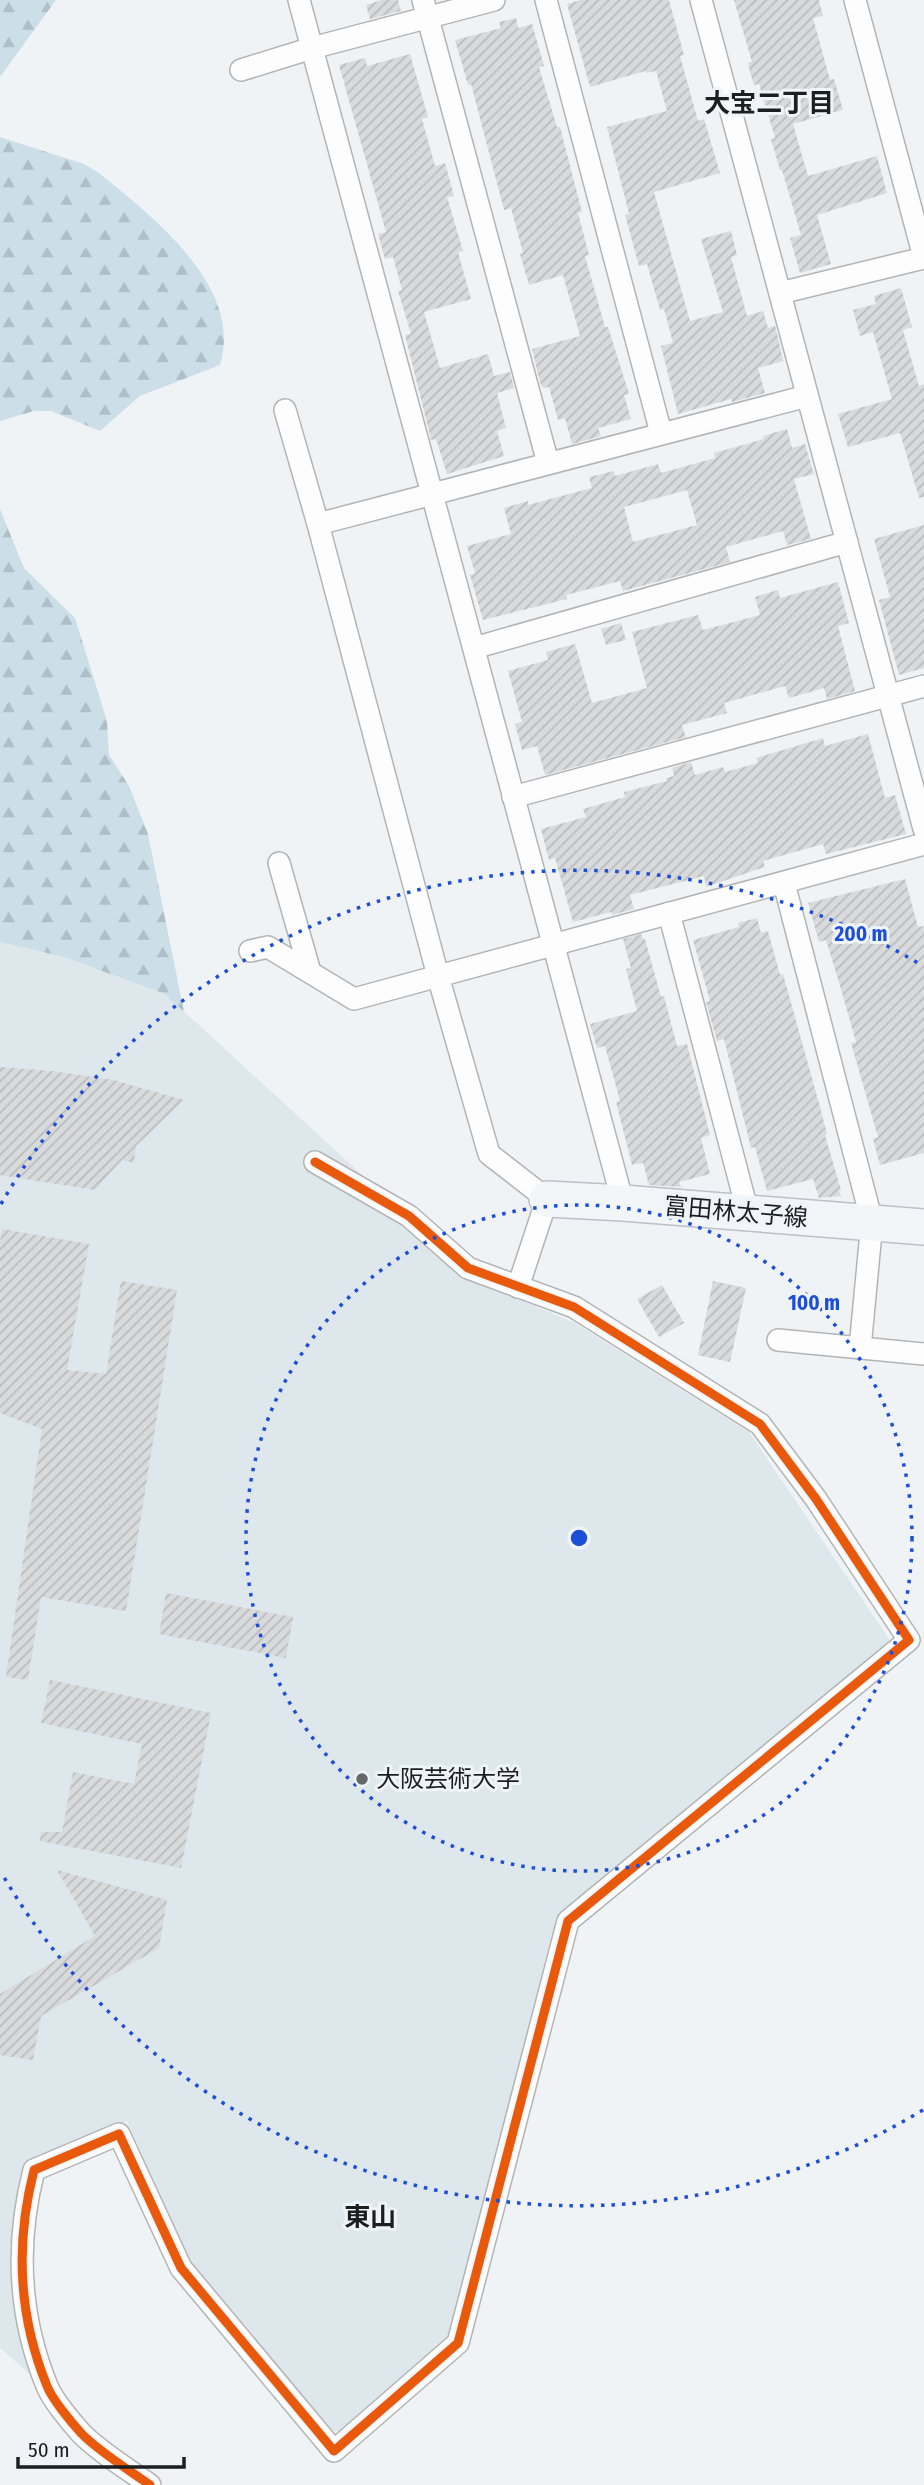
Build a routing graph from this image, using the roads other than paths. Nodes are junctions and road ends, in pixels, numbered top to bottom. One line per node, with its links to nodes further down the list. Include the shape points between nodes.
1 (299, 0): 7 (street)
2 (494, 0): 6 (street)
3 (546, 0): 13 (street)
4 (701, 0): 10 (street)
5 (855, 0): 9 (street)
6 (426, 9): 7 (street); 14 (street)
7 (312, 48): 8 (street); 15 (street)
8 (241, 70)
9 (924, 257): 10 (street)
10 (780, 293): 11 (street)
11 (807, 396): 13 (street); 17 (street)
12 (285, 410): 16 (street)
13 (661, 433): 14 (street)
14 (548, 463): 15 (street)
15 (433, 493): 16 (street); 18 (street)
16 (318, 524): 30 (street)
17 (847, 542): 18 (street); 20 (street)
18 (474, 648): 21 (street)
19 (924, 686): 20 (street)
20 (889, 695): 21 (street); 22 (street)
21 (513, 797): 27 (street)
22 (924, 829)
23 (924, 844): 25 (street)
24 (279, 863): 29 (street)
25 (784, 883): 26 (street); 35 (street)
26 (669, 913): 27 (street); 34 (street)
27 (554, 943): 30 (street); 33 (street)
28 (250, 951): 29 (street, via 268,947)
29 (310, 972): 30 (street, via 354,999)
30 (438, 976): 32 (street, via 489,1154)
31 (315, 1162): 37 (street, via 409,1216 468,1268)
32 (547, 1199): 33 (main road, 富田林太子線); 37 (street)
33 (623, 1203): 34 (main road, 富田林太子線)
34 (748, 1213): 35 (main road, 富田林太子線)
35 (872, 1222): 36 (main road, 富田林太子線); 39 (street)
36 (924, 1227)
37 (518, 1287): 41 (street, via 574,1307 760,1424 816,1499 909,1640 568,1922 458,2343 334,2451 181,2268 118,2134 34,2170 24,2209 21,2277 29,2328 48,2388 82,2434)
38 (778, 1340): 39 (street)
39 (860, 1348): 40 (street)
40 (924, 1354)
41 (150, 2485)

